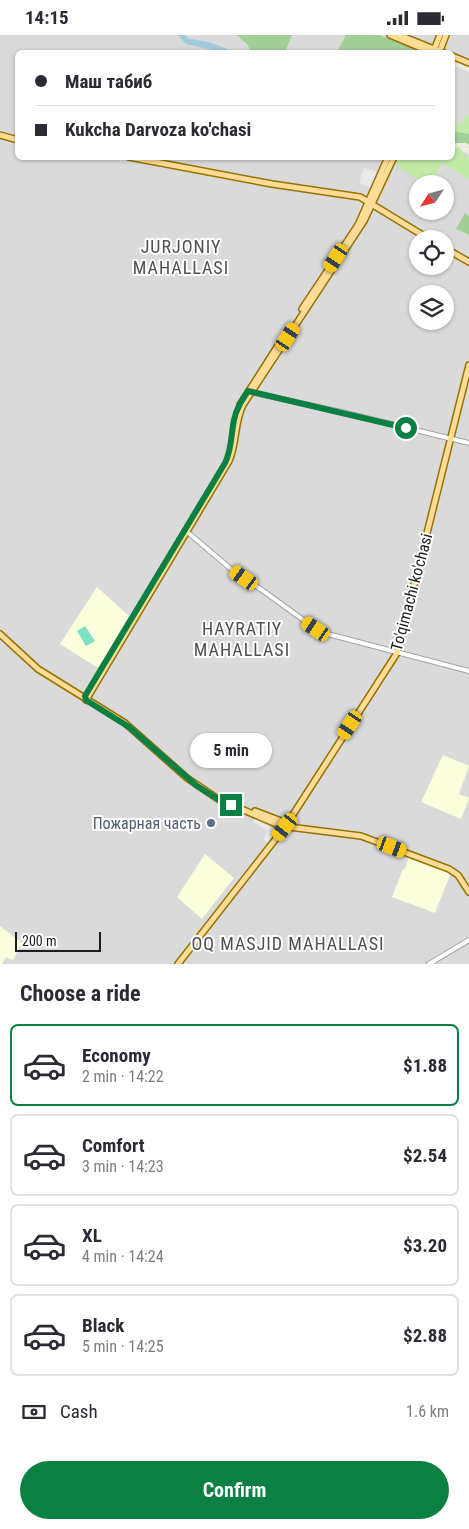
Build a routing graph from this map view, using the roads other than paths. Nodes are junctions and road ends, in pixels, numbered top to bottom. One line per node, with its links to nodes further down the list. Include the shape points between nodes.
1 (390, 35): 5 (main road)
2 (398, 35): 6 (main road)
3 (440, 35): 7 (main road)
4 (446, 35): 8 (main road)
5 (431, 50)
6 (432, 50)
7 (437, 50)
8 (438, 50)
9 (455, 59): 10 (main road)
10 (469, 64)
11 (0, 135): 12 (main road)
12 (15, 139)
13 (145, 160): 16 (main road)
14 (389, 160): 15 (main road)
15 (376, 191): 17 (main road); 18 (main road); 19 (main road)
16 (317, 192): 17 (main road); 18 (main road)
17 (355, 196): 18 (main road)
18 (370, 204): 19 (main road); 20 (main road); 25 (main road)
19 (380, 211): 20 (main road); 21 (main road)
20 (369, 214): 25 (main road)
21 (414, 230)
22 (454, 253): 23 (main road)
23 (469, 262)
24 (469, 365): 26 (main road, To'qimachi ko'chasi)
25 (250, 392): 26 (street); 28 (main road, via 234,420 234,435 225,463)
26 (451, 439): 27 (street); 31 (main road, To'qimachi ko'chasi)
27 (469, 443)
28 (186, 530): 31 (street, via 231,569 320,632); 33 (main road)
29 (0, 630): 33 (main road, via 39,666)
30 (0, 634): 33 (main road, via 38,669)
31 (397, 653): 32 (street); 34 (main road, To'qimachi ko'chasi)
32 (469, 671)
33 (87, 698): 34 (main road, via 129,727 203,790 231,805)
34 (287, 826): 35 (main road, via 354,831 377,838 450,866 460,872); 36 (main road, via 376,841 449,869 458,875); 38 (main road, To'qimachi ko'chasi)
35 (469, 885)
36 (469, 892)
37 (469, 940): 39 (street)
38 (180, 964)
39 (429, 964)

